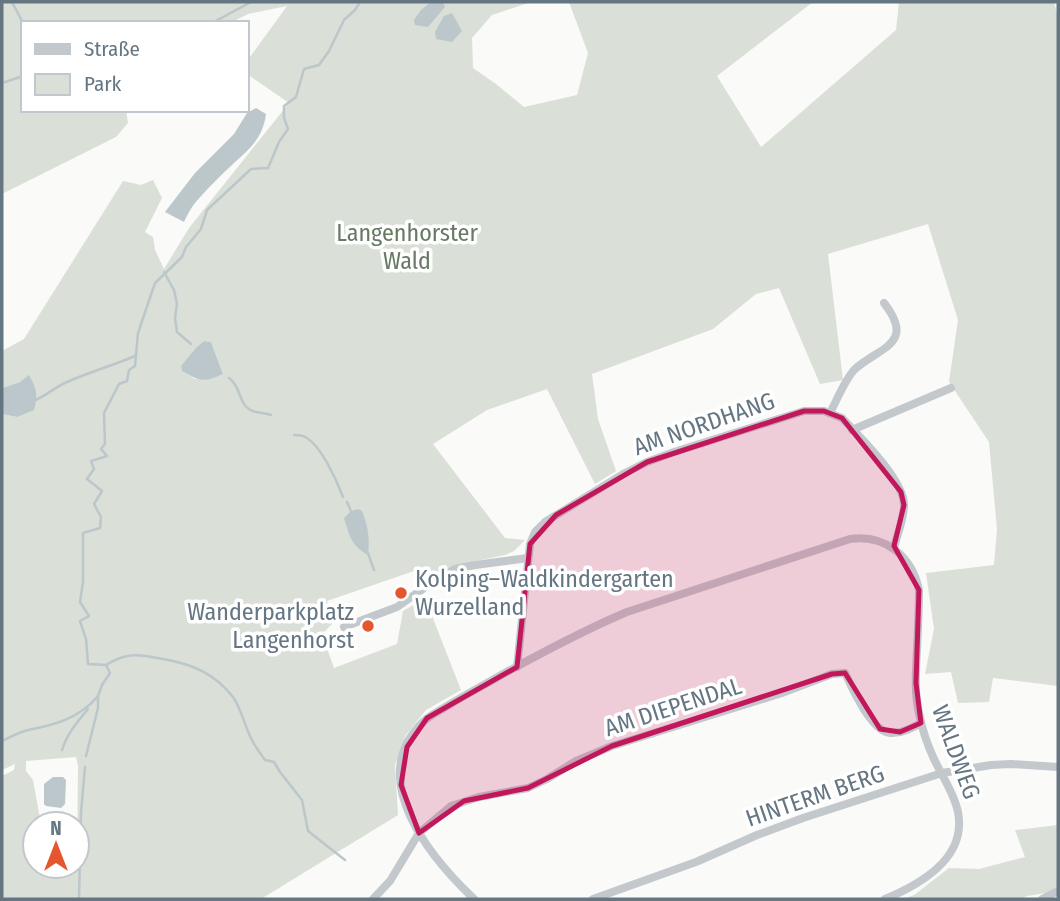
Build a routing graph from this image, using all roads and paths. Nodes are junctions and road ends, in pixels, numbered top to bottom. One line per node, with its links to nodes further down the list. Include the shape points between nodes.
1 (884, 303): 3 (street, via 895,320 891,345 853,372)
2 (951, 388): 4 (street)
3 (830, 412): 4 (street); 6 (street, AM NORDHANG, via 804,411 647,462 545,522 535,532)
4 (852, 429): 5 (street, via 901,492 904,505)
5 (894, 548): 8 (street, via 872,539 850,539 627,612); 9 (street, WALDWEG, via 910,565 919,590 916,683)
6 (528, 558): 7 (street, via 455,569 397,607); 8 (street, AM NORDHANG)
7 (344, 627)
8 (517, 667): 12 (street, via 427,718 412,737 402,760 401,785 407,813)
9 (921, 723): 11 (street, WALDWEG); 12 (street, AM DIEPENDAL, via 900,732 880,729 845,673 832,674 612,746 527,788 451,806)
10 (1058, 767): 11 (street, HINTERM BERG, via 991,765)
11 (942, 774): 16 (street, HINTERM BERG, via 803,818); 17 (street, WALDWEG, via 958,811 956,842 930,875)
12 (419, 833): 14 (street, via 390,881); 15 (street)
13 (1058, 891): 18 (street)
14 (373, 899)
15 (474, 899)
16 (593, 899)
17 (886, 899)
18 (1042, 899)

